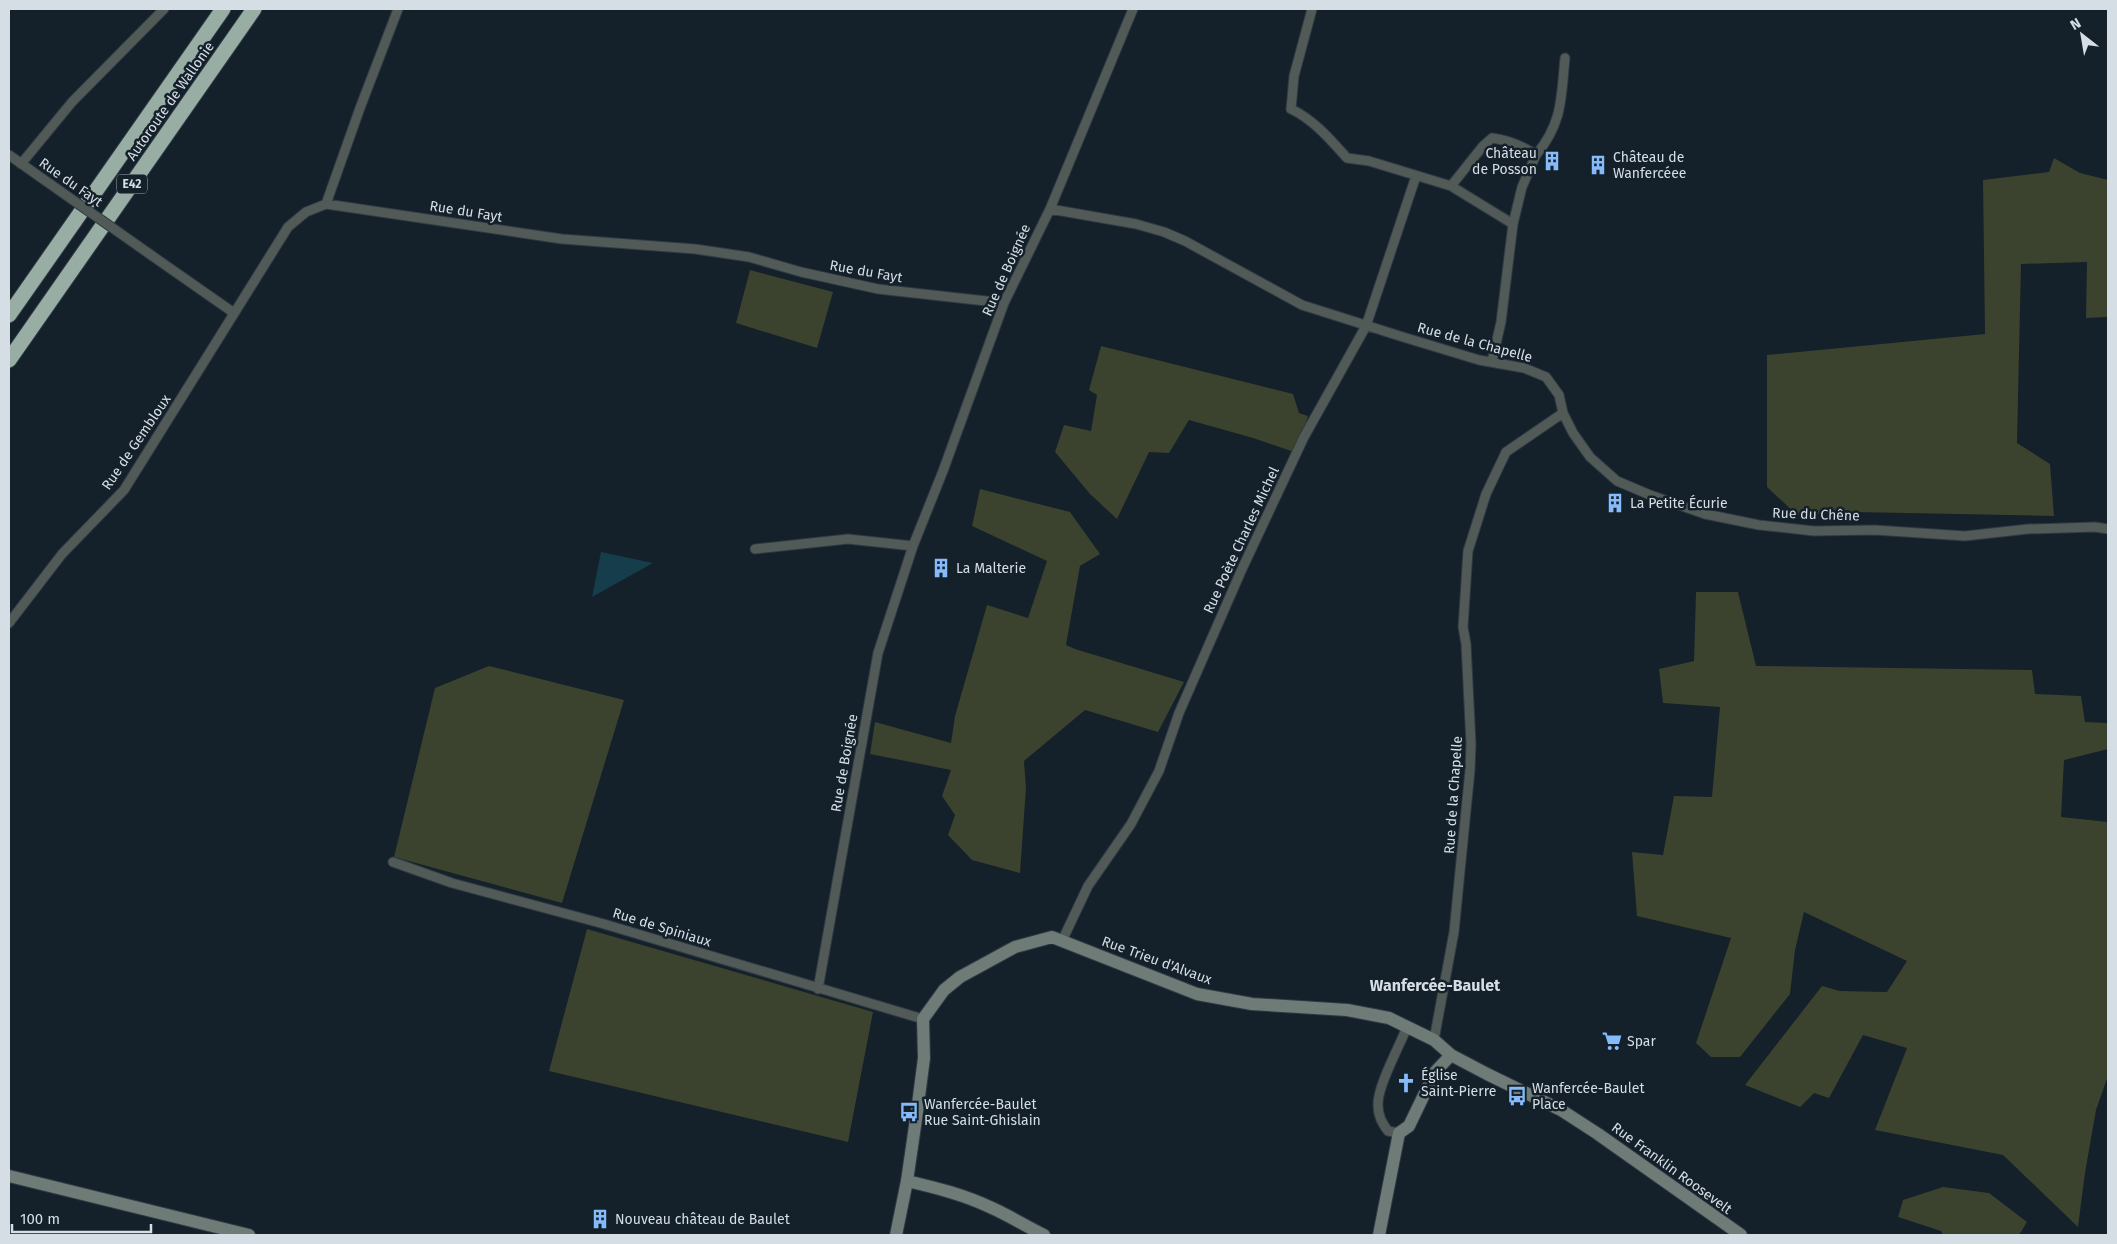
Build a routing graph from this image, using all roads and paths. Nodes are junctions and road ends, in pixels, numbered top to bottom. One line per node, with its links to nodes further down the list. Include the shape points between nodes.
1 (164, 9): 10 (street, Rue du Fayt, via 72,102)
2 (224, 9): 18 (highway, Autoroute de Wallonie / E42)
3 (254, 9): 20 (highway, Autoroute de Wallonie / E42)
4 (398, 9): 13 (street)
5 (1132, 9): 14 (street, Rue de Boignée)
6 (1312, 9): 11 (street, via 1294,76 1291,109 1306,116 1347,158 1369,161)
7 (1564, 58): 9 (street, via 1559,116 1548,140)
8 (9, 155): 10 (street, Rue du Fayt)
9 (1536, 155): 12 (street, via 1492,138); 15 (street, via 1522,187)
10 (21, 164): 17 (street, Rue du Fayt, bridge)
11 (1416, 176): 12 (street); 19 (street, Rue Poète Charles Michel)
12 (1451, 186): 15 (street)
13 (326, 204): 16 (street, Rue du Fayt, via 562,239 749,257 878,289); 17 (street, via 306,212 288,227)
14 (1050, 209): 16 (street, Rue de Boignée); 19 (street, Rue de la Chapelle, via 1164,232 1302,305)
15 (1513, 224): 21 (street, via 1501,322)
16 (1004, 303): 24 (street, Rue de Boignée)
17 (234, 313): 26 (street, Rue de Gembloux, via 124,490 62,554)
18 (9, 316)
19 (1366, 326): 21 (street, Rue de la Chapelle); 28 (street, Rue Poète Charles Michel, via 1304,438 1242,569 1179,713 1159,771 1131,824 1088,886)
20 (9, 360)
21 (1492, 362): 22 (street, Rue de la Chapelle, via 1524,368 1546,377 1559,395)
22 (1563, 413): 23 (street, Rue du Chêne, via 1590,457 1617,481 1705,514 1759,525 1814,531 1875,530 1965,536 2028,529); 32 (street, Rue de la Chapelle, via 1506,452 1486,494 1468,550 1463,627 1470,770 1454,932)
23 (2108, 529)
24 (913, 546): 25 (street, via 848,539); 29 (street, Rue de Boignée, via 878,653)
25 (755, 549)
26 (9, 623)
27 (393, 862): 29 (street, Rue de Spiniaux, via 452,883 604,924)
28 (1062, 941): 30 (main road, Rue Trieu d'Alvaux, via 1052,937 1015,947 980,965 944,990); 31 (main road, Rue Trieu d'Alvaux, via 1197,994 1252,1004 1347,1010 1389,1018)
29 (818, 989): 30 (street, Rue de Spiniaux)
30 (923, 1019): 36 (main road, via 924,1058)
31 (1407, 1027): 32 (main road, Rue Trieu d'Alvaux); 34 (street, via 1378,1104 1380,1120 1388,1131)
32 (1434, 1040): 33 (main road, Rue Trieu d'Alvaux)
33 (1451, 1055): 34 (main road, via 1435,1072 1409,1126); 41 (main road, Rue Franklin Roosevelt, via 1561,1110)
34 (1399, 1133): 40 (main road)
35 (9, 1176): 37 (main road)
36 (907, 1181): 38 (main road); 39 (main road, via 968,1198)
37 (249, 1235)
38 (896, 1235)
39 (1044, 1235)
40 (1379, 1235)
41 (1741, 1235)

